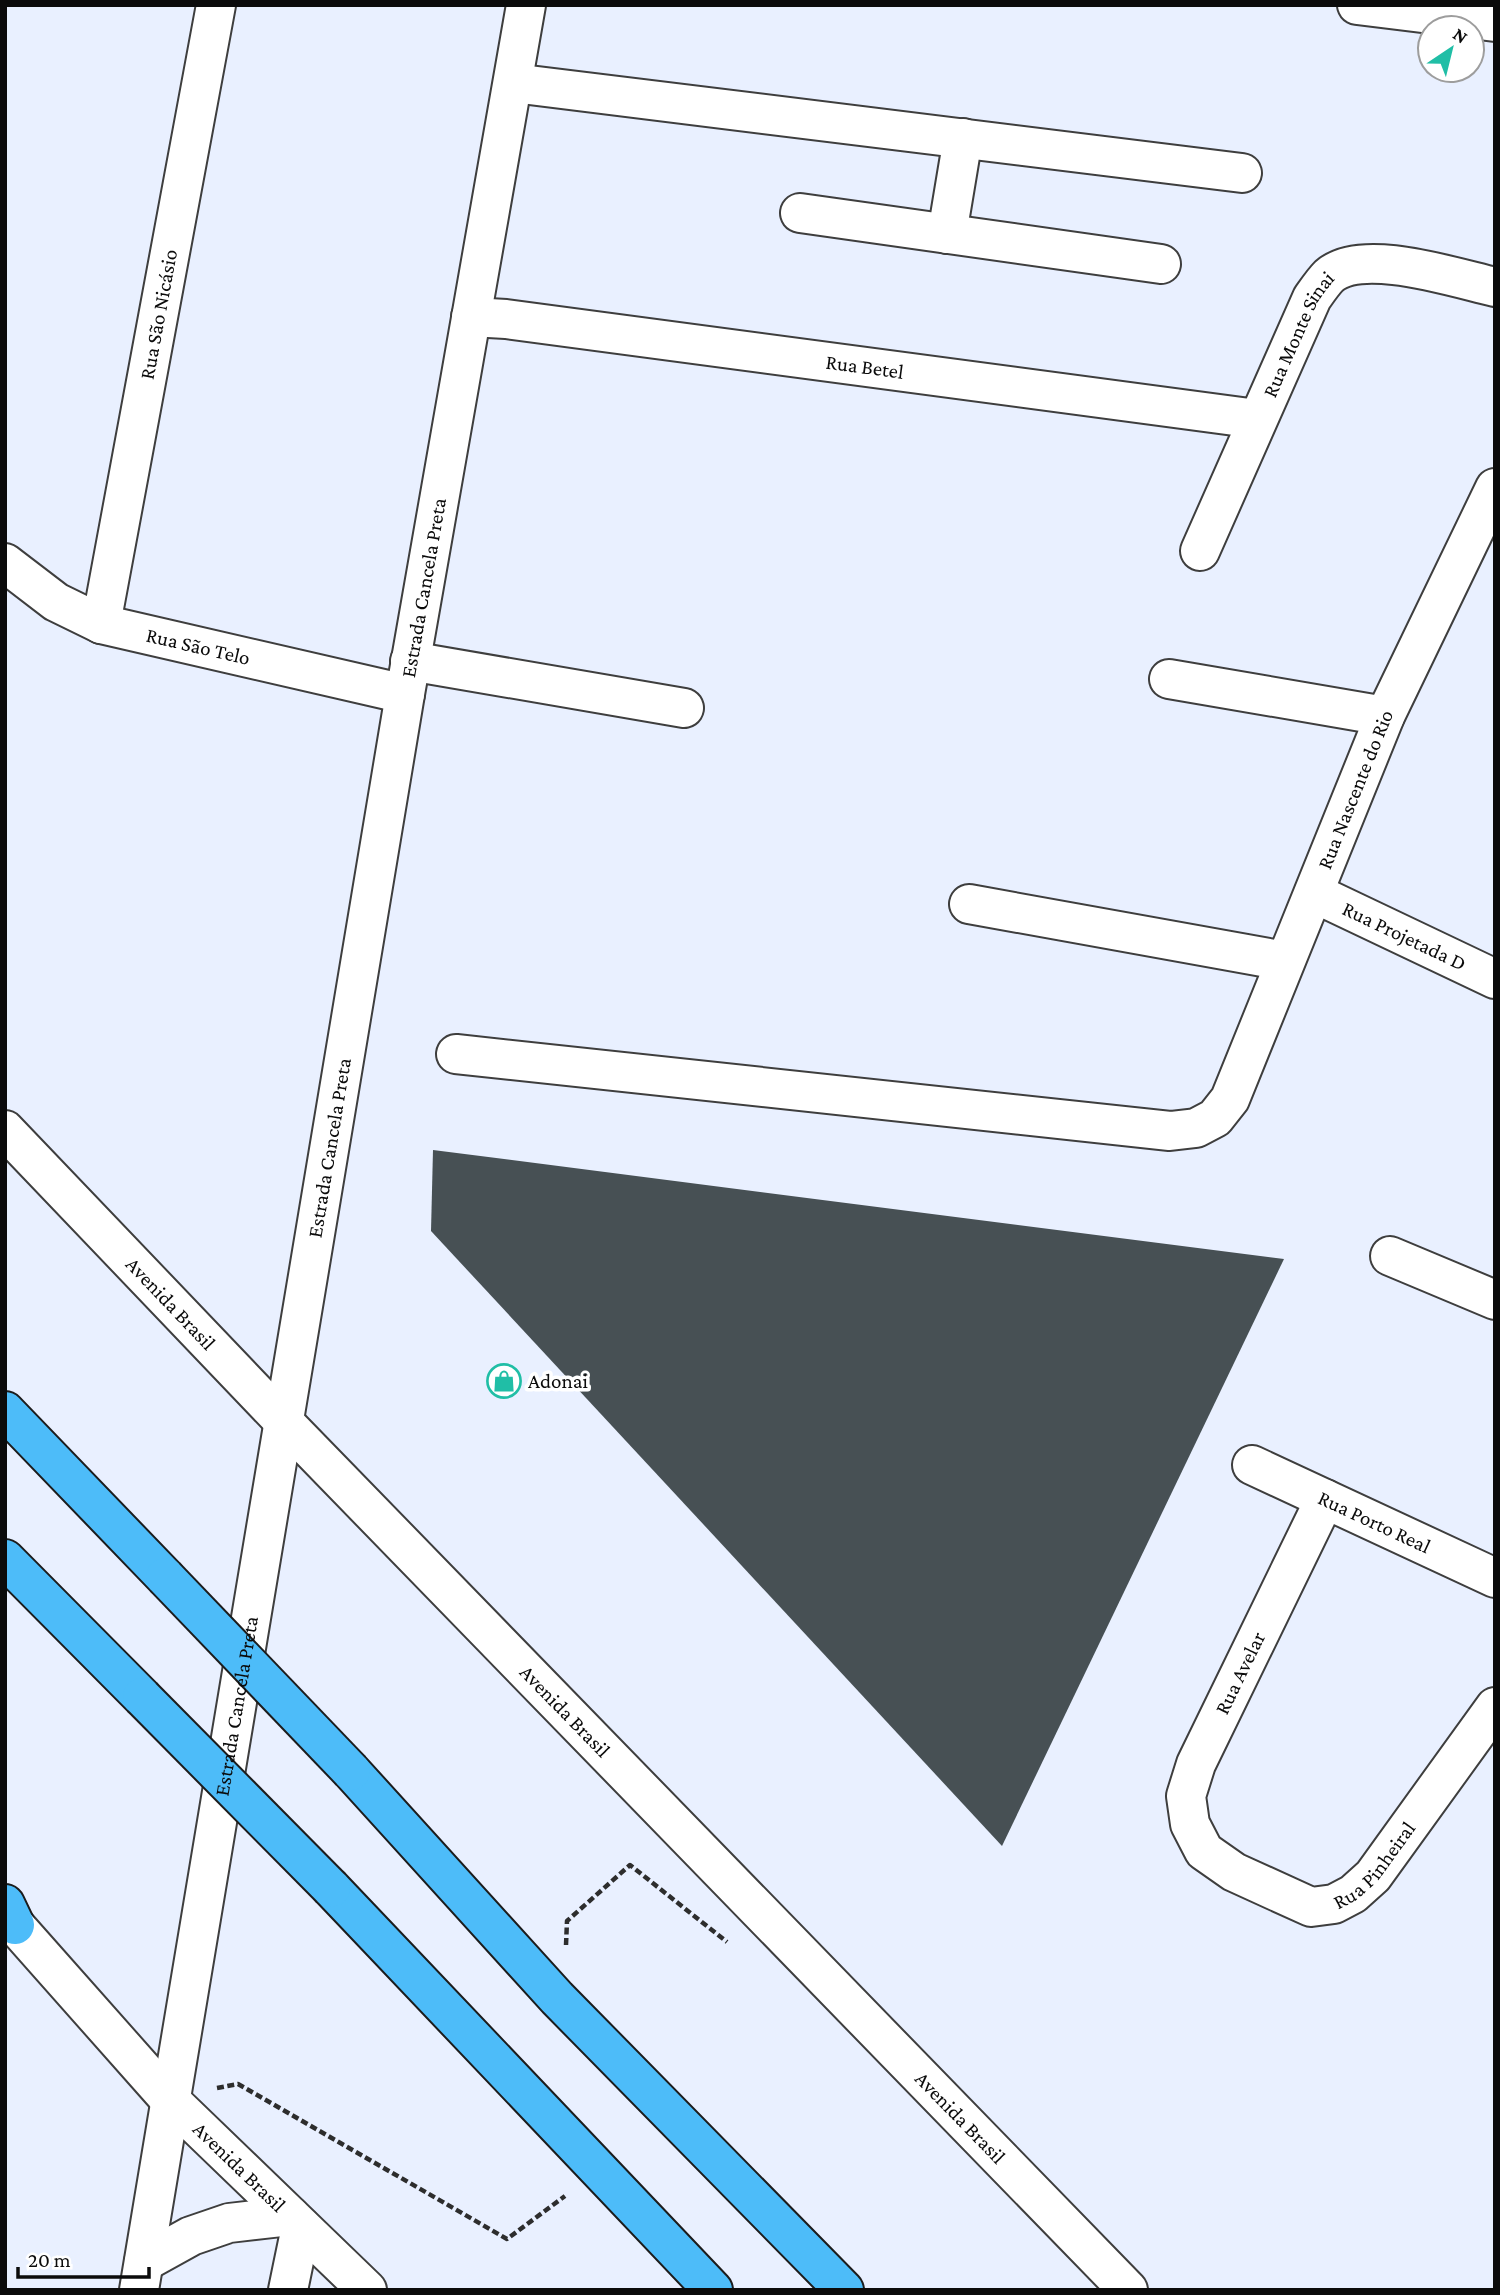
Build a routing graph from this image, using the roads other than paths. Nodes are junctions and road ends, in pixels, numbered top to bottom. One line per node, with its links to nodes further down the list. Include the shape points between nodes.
1 (216, 5): 17 (street, Rua São Nicásio)
2 (526, 5): 5 (street, Estrada Cancela Preta)
3 (1357, 5): 4 (street)
4 (1495, 22)
5 (513, 83): 6 (street); 12 (street, Estrada Cancela Preta)
6 (963, 138): 7 (street); 9 (street)
7 (1242, 173)
8 (800, 213): 9 (street)
9 (947, 234): 10 (street)
10 (1161, 264)
11 (1495, 287): 13 (street, Rua Monte Sinai, via 1389,264 1358,264 1330,275 1312,298)
12 (471, 317): 13 (street, Rua Betel); 18 (street, Estrada Cancela Preta)
13 (1257, 419): 15 (street, Rua Monte Sinai)
14 (1495, 488): 21 (street, Rua Nascente do Rio)
15 (1200, 551)
16 (5, 563): 17 (street, Rua São Telo, via 56,602)
17 (101, 624): 18 (street, Rua São Telo)
18 (407, 677): 20 (street, Rua São Telo); 31 (street, Estrada Cancela Preta)
19 (1169, 680): 21 (street)
20 (684, 708)
21 (1385, 716): 22 (street, Rua Nascente do Rio)
22 (1314, 894): 24 (street, Rua Nascente do Rio); 25 (street, Rua Projetada D)
23 (969, 904): 24 (street)
24 (1284, 961): 26 (street, Rua Nascente do Rio, via 1230,1099 1215,1118 1196,1128 1170,1131)
25 (1495, 979)
26 (456, 1055)
27 (5, 1130): 31 (street, Avenida Brasil)
28 (1390, 1255): 29 (street)
29 (1495, 1300)
30 (5, 1411): 45 (highway, bridge, via 351,1771 557,1998)
31 (283, 1422): 39 (street, Estrada Cancela Preta); 46 (street, Avenida Brasil)
32 (1252, 1465): 33 (street, Rua Porto Real)
33 (1325, 1499): 35 (street, Rua Porto Real); 37 (street, Rua Avelar, via 1196,1764 1186,1796 1191,1824)
34 (5, 1559): 44 (highway, bridge, via 331,1888)
35 (1495, 1578)
36 (1495, 1707): 37 (street, Rua Pinheiral, via 1379,1868 1353,1894 1334,1904 1311,1907 1234,1872)
37 (1204, 1851)
38 (8, 1914): 39 (street, Avenida Brasil)
39 (169, 2099): 40 (street, Avenida Brasil); 41 (street, Estrada Cancela Preta)
40 (296, 2221): 41 (street, via 229,2223 191,2236); 42 (street); 43 (street, Avenida Brasil)
41 (141, 2276)
42 (288, 2290)
43 (367, 2290)
44 (713, 2290)
45 (844, 2290)
46 (1128, 2290)

